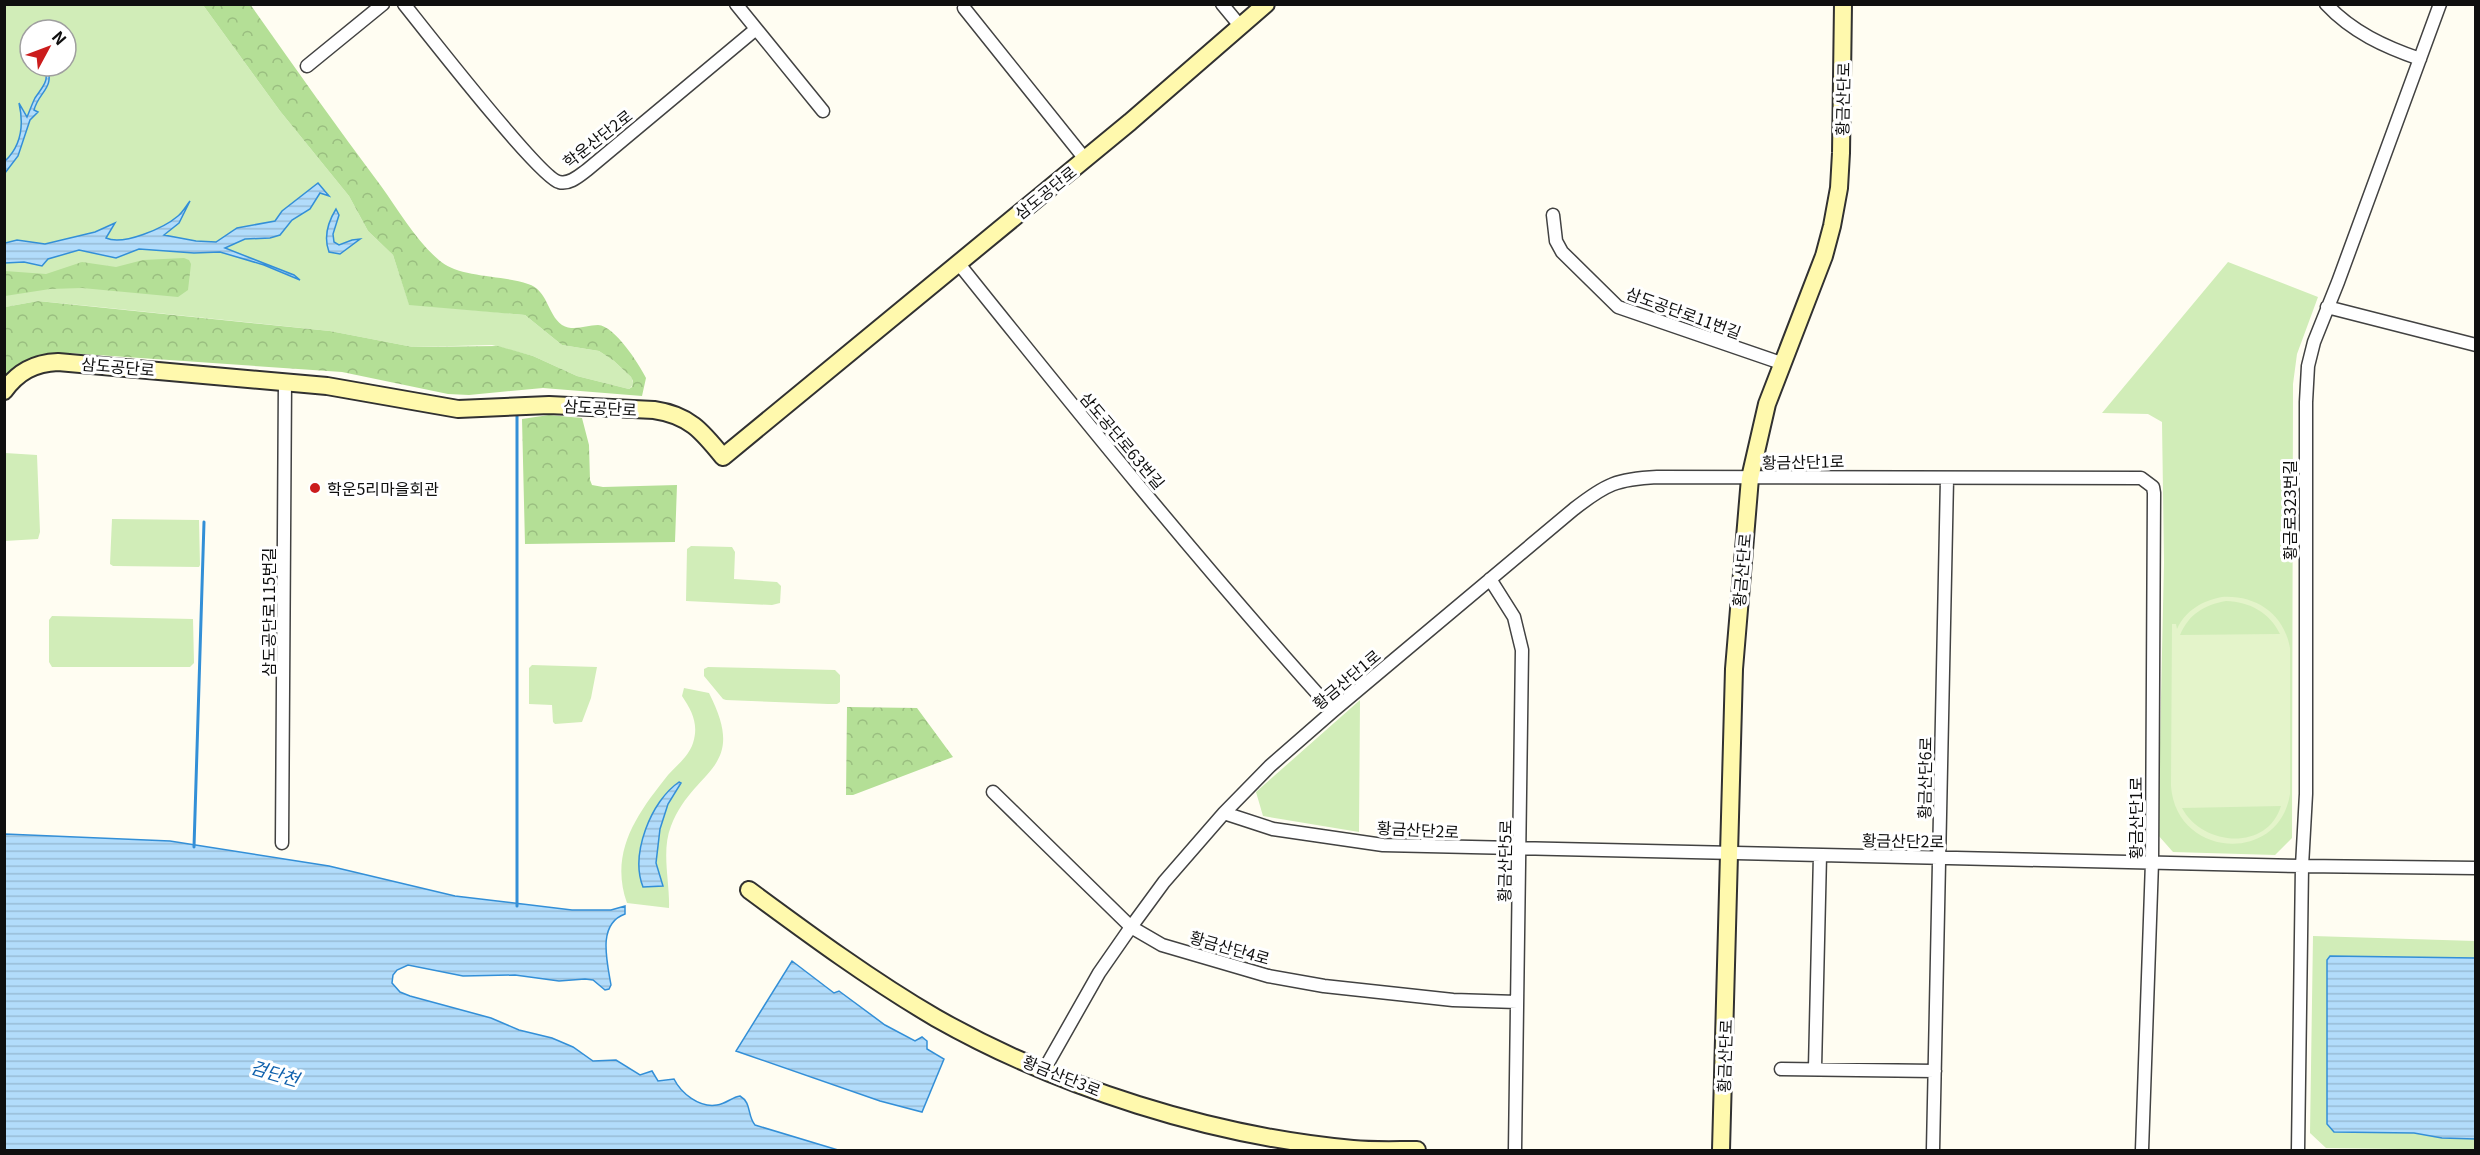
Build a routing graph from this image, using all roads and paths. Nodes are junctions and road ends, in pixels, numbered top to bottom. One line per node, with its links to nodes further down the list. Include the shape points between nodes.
1 (383, 4): 13 (street)
2 (404, 4): 11 (street, 학운산단2로, via 525,150 552,179 563,183 587,170)
3 (736, 4): 11 (street)
4 (1222, 4): 10 (street)
5 (1266, 4): 10 (street, 삼도공단로)
6 (1843, 4): 20 (street, 황금산단로, via 1839,188 1824,256)
7 (2326, 4): 12 (street, via 2374,41)
8 (2440, 4): 12 (street, 황금로323번길)
9 (964, 8): 15 (street, 삼도공단로)
10 (1241, 27): 15 (street, 삼도공단로)
11 (756, 29): 14 (street)
12 (2420, 59): 18 (street, 황금로323번길)
13 (307, 66)
14 (823, 111)
15 (1085, 159): 17 (street, 삼도공단로)
16 (1553, 215): 20 (street, 삼도공단로11번길, via 1556,241 1562,252 1618,307)
17 (958, 264): 21 (street, 삼도공단로, via 723,457 690,422 670,412 549,405 458,409); 26 (street, 삼도공단로63번길, via 1264,634)
18 (2327, 307): 19 (street); 35 (street, 황금로323번길, via 2310,354 2306,384 2306,794)
19 (2475, 345)
20 (1781, 363): 23 (street, 황금산단로)
21 (285, 381): 22 (street, 삼도공단로, via 58,362 30,367); 29 (street, 삼도공단로115번길)
22 (4, 391)
23 (1750, 478): 24 (street, 황금산단1로); 25 (street, 황금산단1로, via 1657,477 1618,481 1582,502); 31 (street, 황금산단로, via 1734,669)
24 (1947, 479): 33 (street, 황금산단6로); 34 (street, 황금산단1로, via 2141,478 2153,487)
25 (1490, 579): 26 (street, 황금산단1로); 30 (street, 황금산단5로, via 1514,617 1522,650)
26 (1333, 711): 28 (street, 황금산단1로)
27 (993, 792): 38 (street, 황금산단4로)
28 (1224, 813): 30 (street, 황금산단2로, via 1273,830 1351,842); 38 (street, 황금산단1로)
29 (282, 843)
30 (1521, 849): 31 (street, 황금산단2로); 39 (street, 황금산단5로)
31 (1731, 854): 32 (street, 황금산단2로); 46 (street, 황금산단로)
32 (1820, 855): 33 (street, 황금산단2로); 41 (street)
33 (1940, 856): 34 (street, 황금산단2로); 43 (street, 황금산단6로)
34 (2151, 862): 35 (street, 황금산단2로); 48 (street, 황금산단1로)
35 (2302, 866): 36 (street); 49 (street)
36 (2475, 868)
37 (749, 890): 42 (street, 황금산단3로, via 898,994 984,1043)
38 (1131, 927): 39 (street, 황금산단4로, via 1162,945 1294,981 1402,996); 42 (street, 황금산단1로, via 1099,973)
39 (1517, 1002): 45 (street, 황금산단5로)
40 (1782, 1068): 41 (street)
41 (1815, 1068): 43 (street)
42 (1044, 1070): 44 (street, 황금산단3로, via 1199,1123 1312,1144)
43 (1935, 1071): 47 (street, 황금산단6로)
44 (1417, 1150)
45 (1515, 1150)
46 (1721, 1150)
47 (1933, 1150)
48 (2142, 1150)
49 (2298, 1150)

